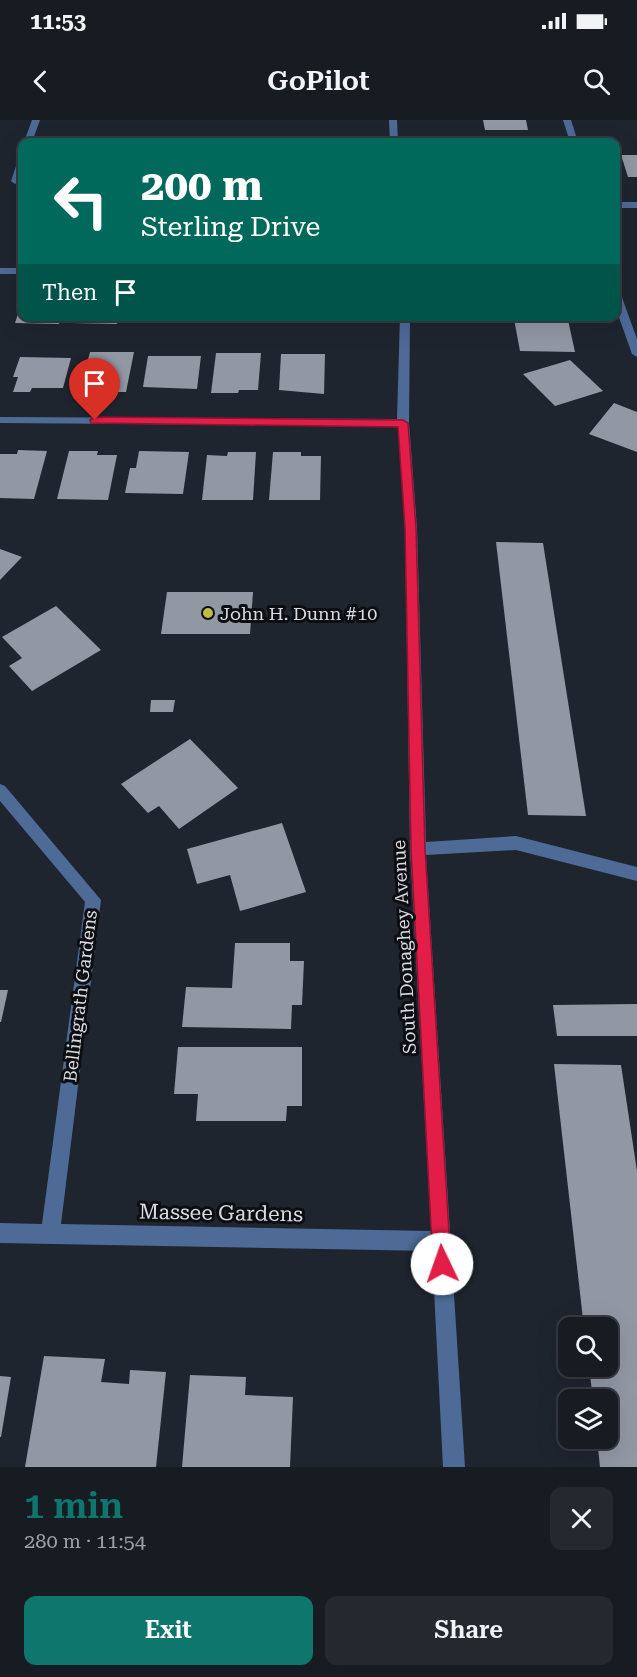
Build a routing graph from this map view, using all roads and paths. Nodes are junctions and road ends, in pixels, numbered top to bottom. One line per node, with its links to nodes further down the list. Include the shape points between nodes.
1 (36, 120): 4 (street)
2 (393, 120): 5 (street)
3 (567, 120): 6 (street)
4 (29, 138)
5 (394, 138)
6 (573, 138)
7 (18, 172): 8 (street)
8 (15, 181)
9 (620, 205): 10 (street)
10 (637, 205)
11 (0, 271): 12 (street)
12 (18, 271)
13 (620, 306): 15 (street)
14 (405, 321): 17 (street, South Donaghey Avenue)
15 (637, 354)
16 (0, 420): 17 (street)
17 (403, 423): 19 (street, South Donaghey Avenue, via 411,528)
18 (0, 790): 22 (street, Bellingrath Gardens, via 93,900)
19 (418, 849): 20 (street, via 516,843); 23 (street, South Donaghey Avenue)
20 (637, 874)
21 (0, 1233): 22 (street, Massee Gardens)
22 (50, 1233): 23 (street, Massee Gardens)
23 (440, 1241): 24 (street, South Donaghey Avenue)
24 (454, 1467)

